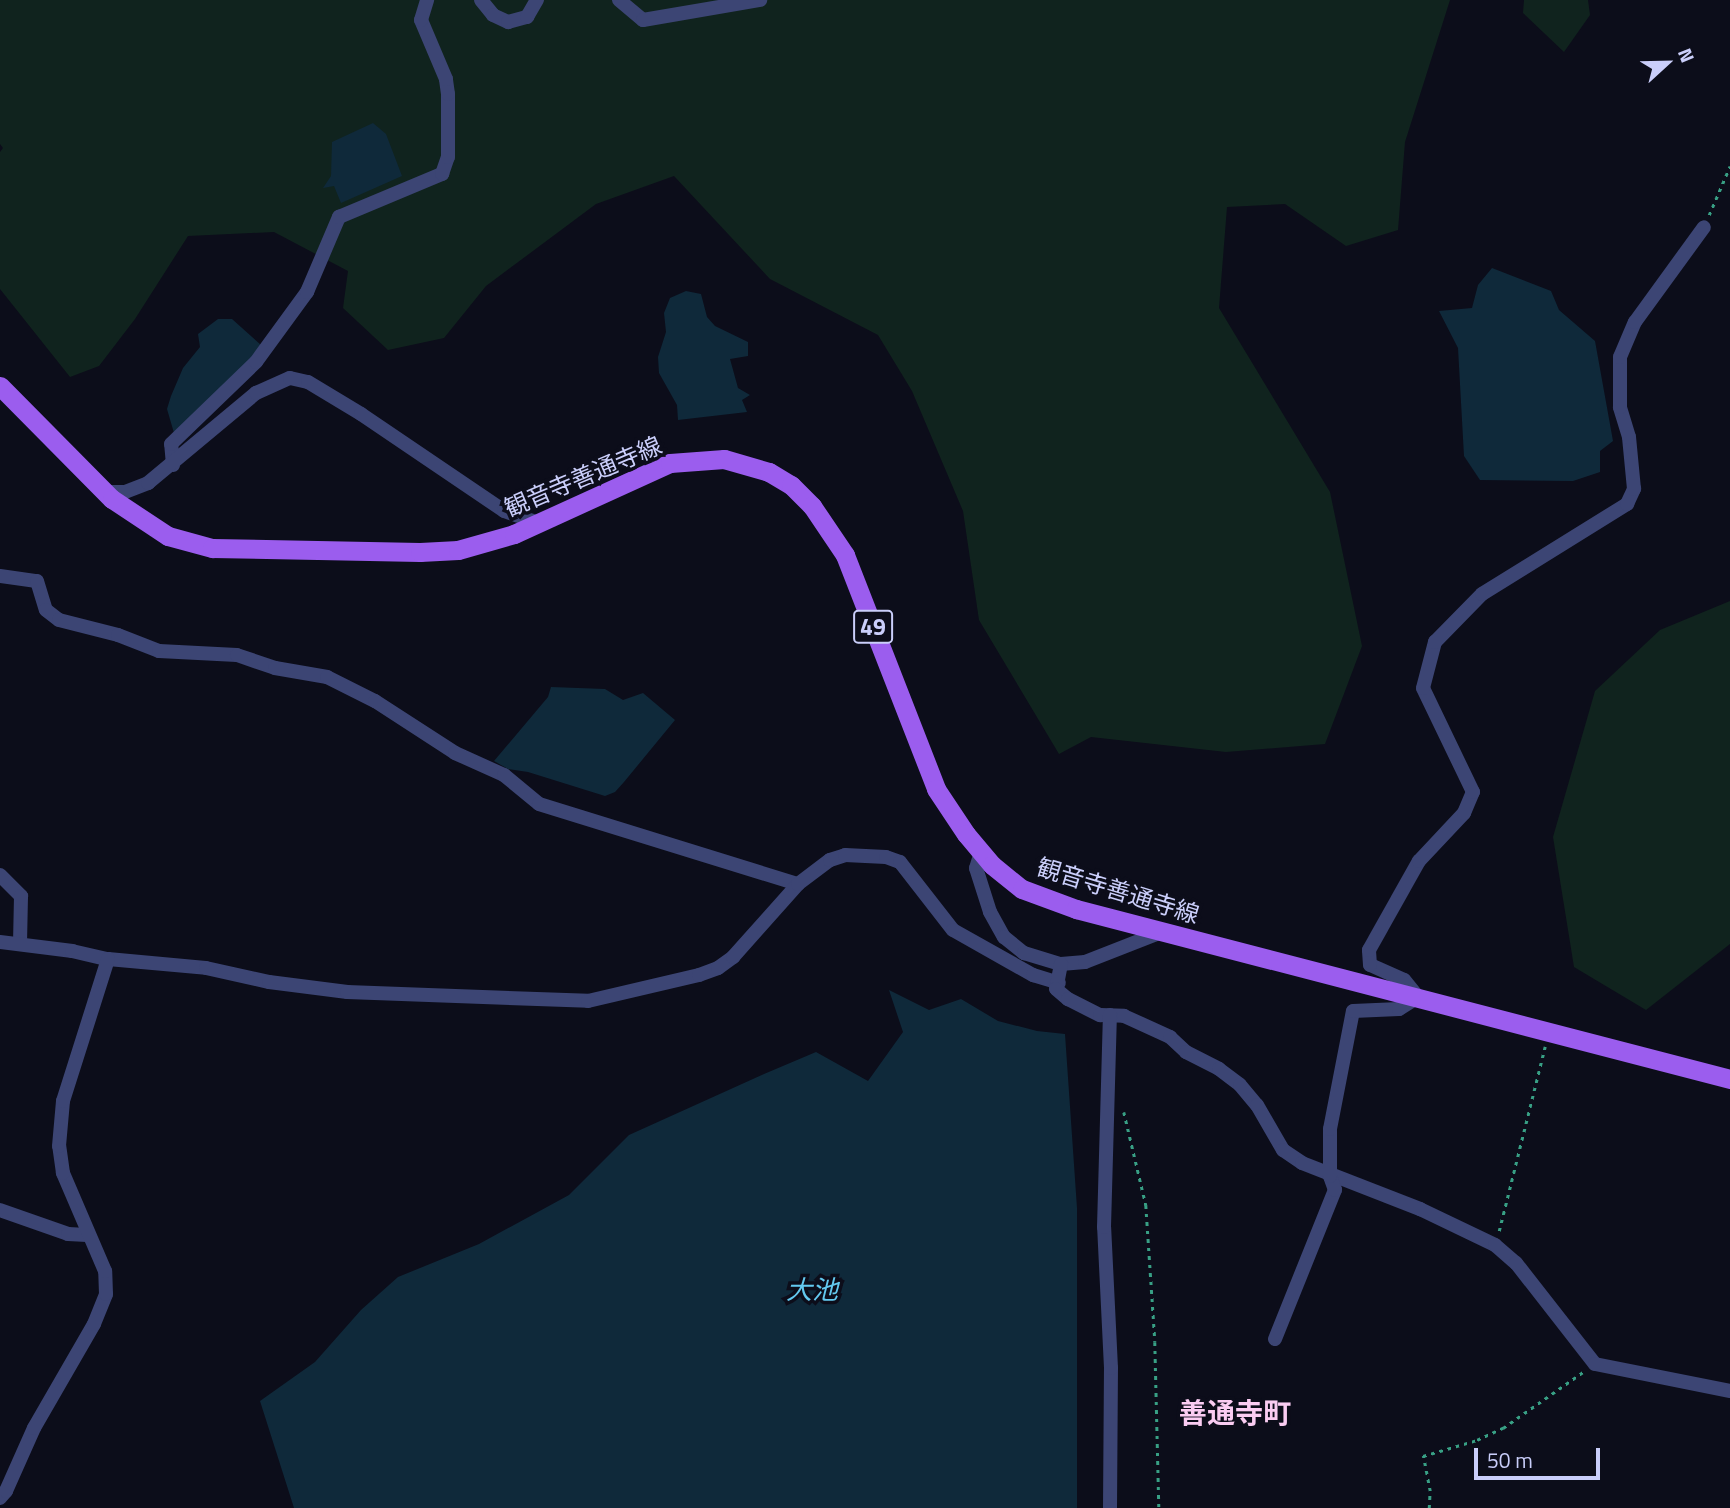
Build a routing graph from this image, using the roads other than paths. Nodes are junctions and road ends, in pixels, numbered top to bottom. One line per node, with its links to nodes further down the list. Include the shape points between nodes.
1 (427, 0): 8 (street, via 421,20 448,94 448,157 442,174 339,217 307,292 256,362 172,444)
2 (481, 0): 3 (street, via 493,15 508,22 527,17)
3 (537, 0)
4 (619, 0): 5 (street, via 643,20)
5 (760, 0)
6 (1704, 227): 21 (street, via 1635,323 1620,357 1620,407 1629,437 1634,489 1627,504 1482,594 1435,642 1423,688 1473,792 1464,813 1419,861 1370,950 1370,965 1404,981)
7 (0, 386): 9 (main road, 観音寺善通寺線 / 49)
8 (173, 465): 9 (street, via 148,483 125,492); 10 (street, via 256,393 290,378 308,382 360,414 504,511)
9 (105, 492): 10 (main road, 観音寺善通寺線 / 49, via 168,536 212,548 458,550)
10 (539, 523): 12 (main road, 観音寺善通寺線 / 49, via 670,463 724,459 769,471 791,485 812,506 845,555 936,789)
11 (0, 576): 14 (street, via 37,581 46,610 59,620 159,651 237,654 275,668 327,677 375,701 455,753 504,775 539,804)
12 (981, 852): 15 (main road, 観音寺善通寺線 / 49, via 1022,888 1076,909); 19 (street, via 976,868 990,912 1004,937 1024,953)
13 (0, 875): 17 (street, via 21,896)
14 (798, 884): 18 (street, via 718,968 588,1001 347,992 206,968); 20 (street, via 830,860 845,855 900,862 953,930 1033,975)
15 (1162, 932): 19 (street, via 1085,962); 21 (main road, 観音寺善通寺線 / 49)
16 (0, 942): 17 (street)
17 (20, 944): 18 (street)
18 (108, 959): 26 (street, via 63,1101 59,1146 63,1174)
19 (1061, 964): 20 (street)
20 (1059, 983): 22 (street, via 1056,989 1068,999 1100,1015)
21 (1418, 997): 23 (main road, 観音寺善通寺線 / 49); 24 (street, via 1399,1009 1353,1011 1330,1129)
22 (1110, 1015): 24 (street, via 1124,1016 1170,1038 1220,1069 1257,1105 1283,1150); 30 (street, via 1104,1227 1111,1368)
23 (1730, 1079)
24 (1330, 1176): 27 (street, via 1335,1190); 28 (street, via 1420,1209 1495,1245 1516,1264 1595,1364)
25 (0, 1210): 26 (street, via 68,1234)
26 (87, 1235): 29 (street, via 105,1271 106,1294)
27 (1275, 1339)
28 (1730, 1391)
29 (0, 1498)
30 (1110, 1508)

